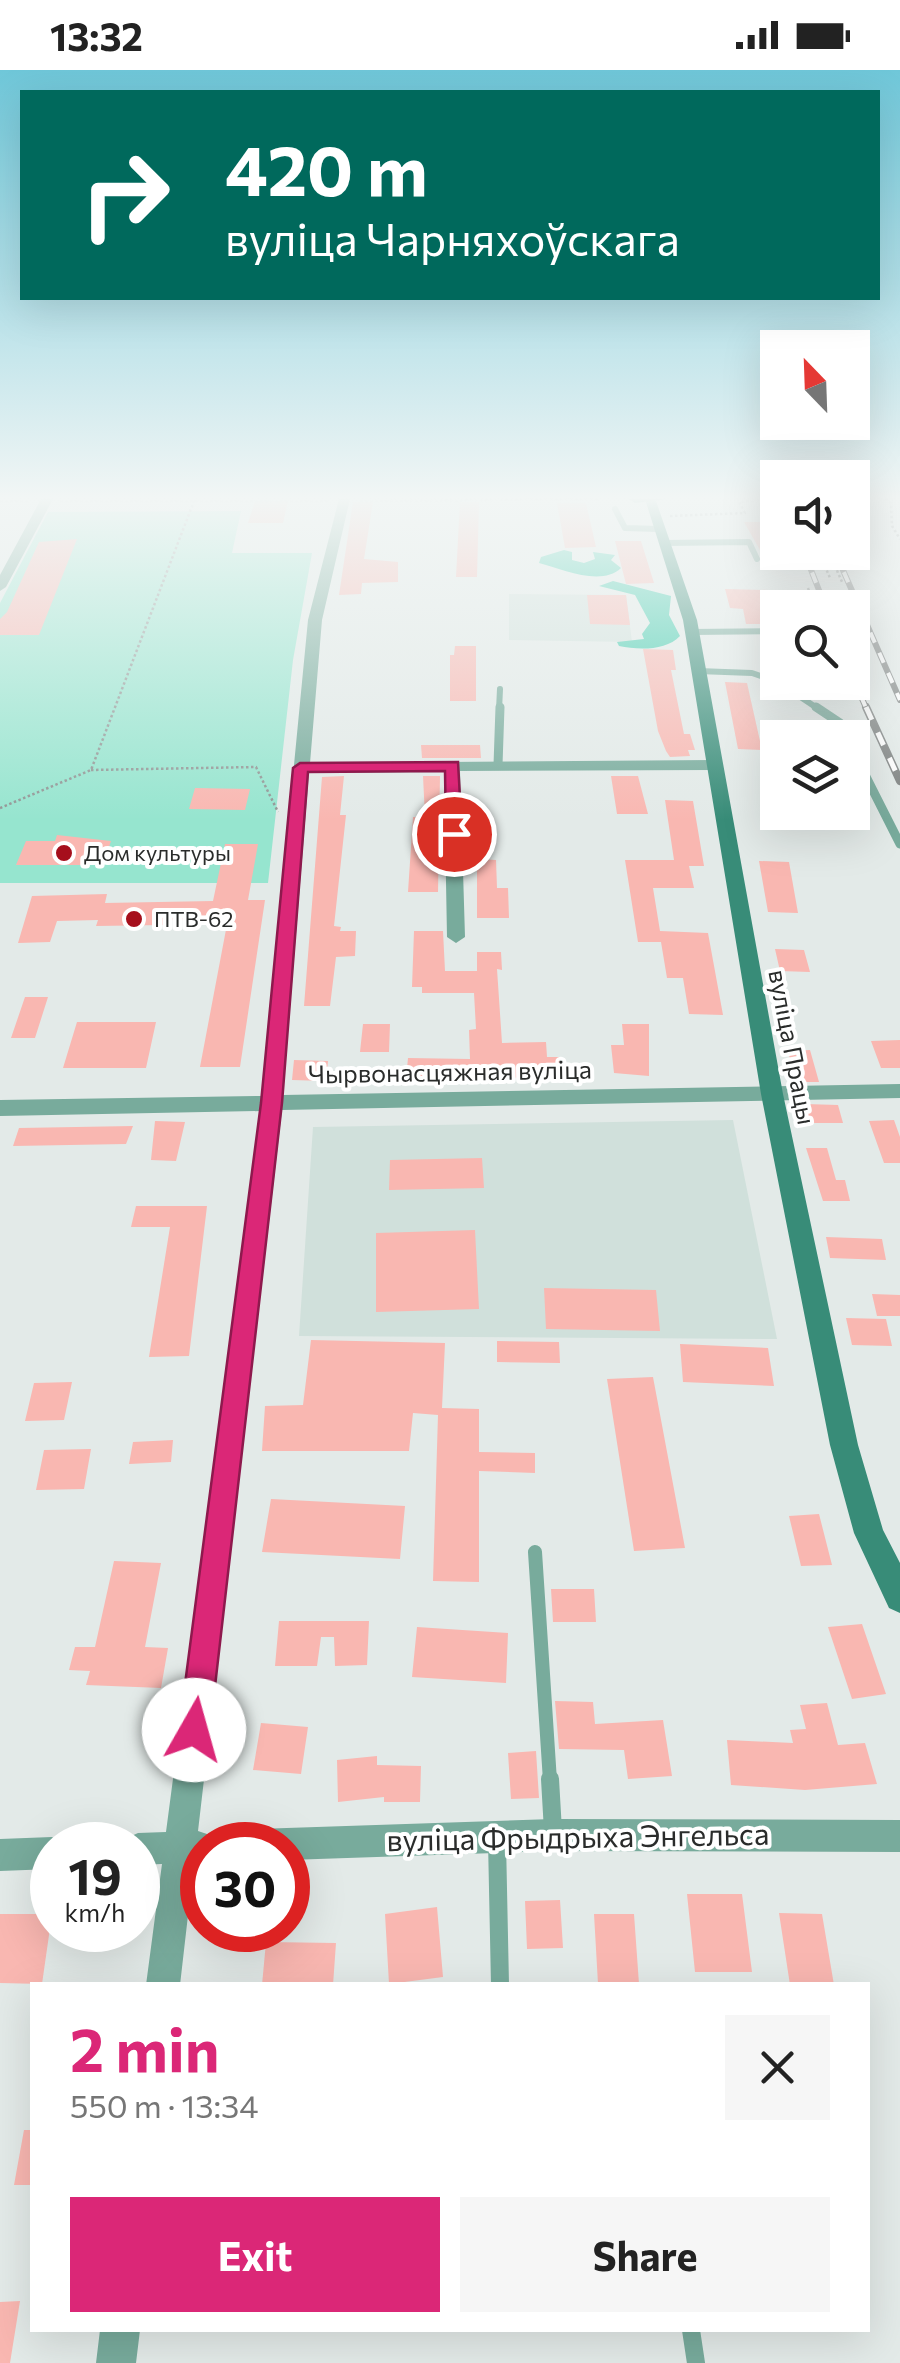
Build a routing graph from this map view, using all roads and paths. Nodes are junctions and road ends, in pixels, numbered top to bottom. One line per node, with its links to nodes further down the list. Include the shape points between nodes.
1 (154, 606): 15 (path)
2 (318, 606): 14 (street)
3 (684, 606): 5 (main road, вуліца Працы)
4 (760, 631): 5 (lane)
5 (692, 632): 6 (main road, вуліца Працы)
6 (698, 671): 7 (lane); 12 (main road, вуліца Працы)
7 (760, 675)
8 (500, 690): 11 (lane)
9 (805, 700): 10 (lane)
10 (834, 720)
11 (498, 765): 12 (street); 13 (street)
12 (713, 765): 22 (main road, вуліца Працы)
13 (452, 766): 14 (street); 20 (street)
14 (300, 768): 23 (street)
15 (91, 770): 17 (path); 18 (path, via 256,768)
16 (870, 785): 19 (lane)
17 (0, 808)
18 (278, 812)
19 (900, 844)
20 (456, 937)
21 (900, 1091): 22 (street, Чырвонасцяжная вуліца)
22 (772, 1094): 23 (street, Чырвонасцяжная вуліца); 26 (main road, вуліца Працы, via 844,1445 869,1534)
23 (272, 1103): 24 (street, Чырвонасцяжная вуліца); 27 (street)
24 (0, 1108)
25 (535, 1552): 28 (lane)
26 (900, 1597)
27 (194, 1822)
28 (553, 1835): 29 (street, вуліца Фрыдрыха Энгельса); 30 (street, вуліца Фрыдрыха Энгельса)
29 (900, 1836)
30 (497, 1837): 31 (street, вуліца Фрыдрыха Энгельса); 36 (lane)
31 (310, 1843)
32 (30, 1854): 33 (street)
33 (0, 1855)
34 (180, 1901): 35 (street)
35 (164, 1982)
36 (500, 1982)
37 (120, 2332): 39 (street)
38 (691, 2332): 40 (lane)
39 (116, 2363)
40 (696, 2363)

